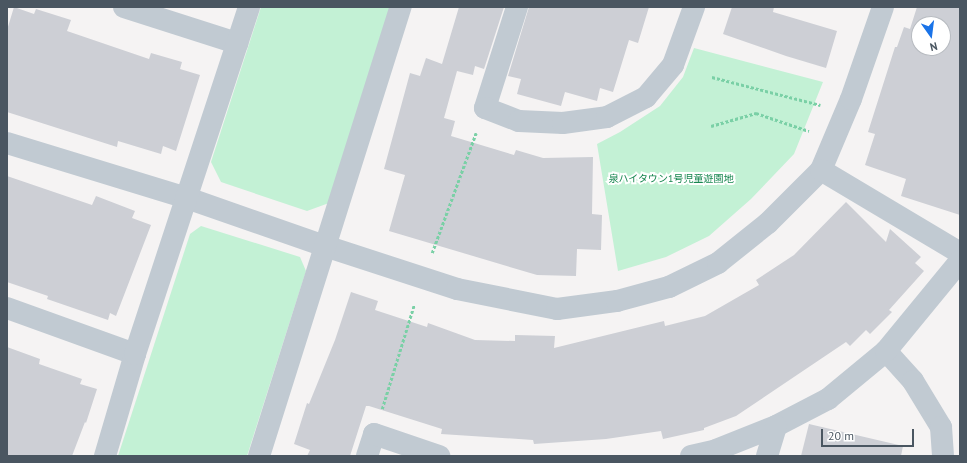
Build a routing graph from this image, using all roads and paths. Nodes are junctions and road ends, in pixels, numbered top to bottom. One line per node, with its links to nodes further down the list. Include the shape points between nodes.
1 (124, 7): 7 (street)
2 (248, 7): 7 (street)
3 (401, 7): 15 (street)
4 (517, 7): 5 (street, via 485,108 519,121 563,123 607,118 646,97 673,65)
5 (694, 7)
6 (883, 7): 9 (street)
7 (238, 43): 14 (street)
8 (712, 77): 9 (path)
9 (846, 112): 11 (street)
10 (711, 126): 11 (path, via 756,113)
11 (834, 139): 13 (street)
12 (7, 143): 14 (street)
13 (821, 170): 15 (street, via 768,223 718,264 669,287 617,301 557,309 457,290); 16 (street)
14 (187, 198): 15 (street); 20 (street)
15 (325, 246): 23 (street)
16 (960, 253)
17 (960, 261): 19 (street)
18 (7, 308): 20 (street)
19 (886, 351): 21 (street, via 828,399); 28 (street, via 913,381 941,427)
20 (135, 354): 22 (street)
21 (776, 426): 26 (street, via 716,450); 27 (street)
22 (105, 456)
23 (259, 456)
24 (367, 456): 25 (street, via 374,434)
25 (439, 456)
26 (691, 456)
27 (767, 456)
28 (943, 456)

